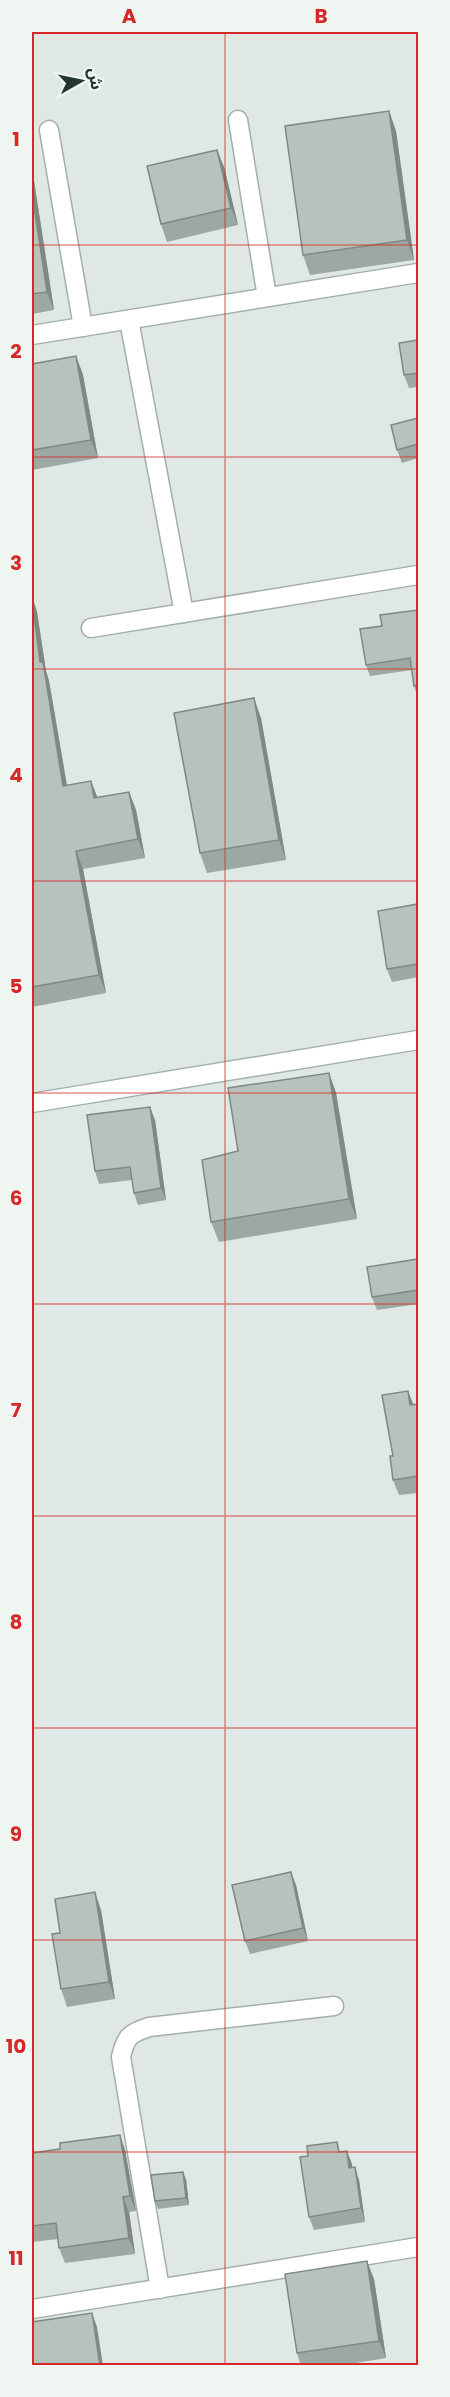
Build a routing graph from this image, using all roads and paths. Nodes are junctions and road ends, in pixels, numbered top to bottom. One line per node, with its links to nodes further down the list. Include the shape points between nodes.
1 (238, 120): 4 (street)
2 (49, 130): 6 (street)
3 (418, 273): 4 (street)
4 (267, 297): 5 (street)
5 (129, 320): 6 (street); 9 (street)
6 (83, 327): 7 (street)
7 (32, 335)
8 (418, 575): 9 (street)
9 (184, 613): 10 (street)
10 (91, 628)
11 (418, 1040): 12 (street)
12 (32, 1103)
13 (334, 2006): 15 (street, via 150,2027 125,2040 121,2057)
14 (418, 2247): 15 (street)
15 (160, 2289): 16 (street)
16 (32, 2309)

